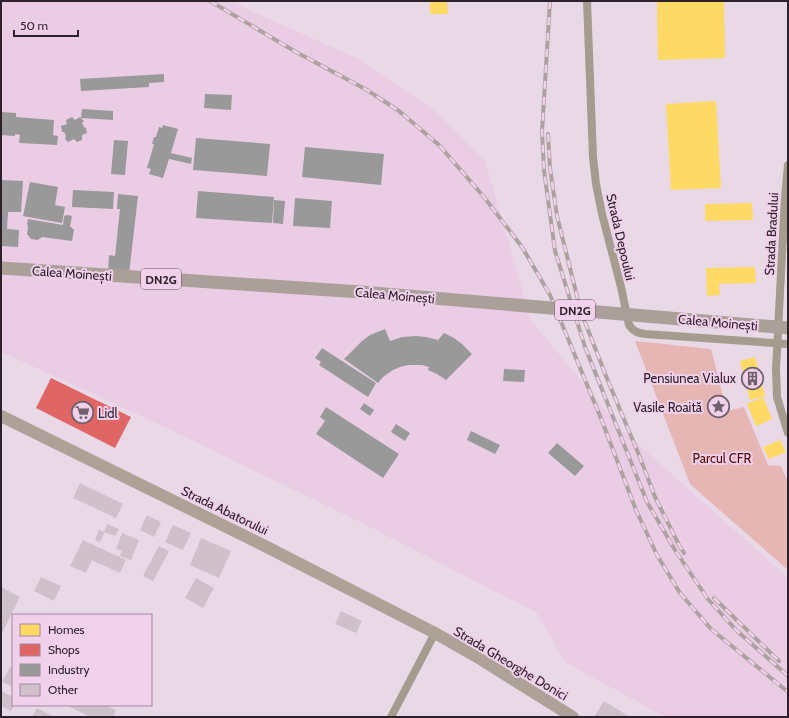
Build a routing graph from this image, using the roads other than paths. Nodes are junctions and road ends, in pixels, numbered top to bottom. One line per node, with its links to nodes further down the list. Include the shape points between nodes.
1 (587, 1): 7 (street, Strada Depoului, via 596,184 629,325 638,333 645,334)
2 (788, 165): 4 (street, Strada Bradului)
3 (1, 268): 6 (main road, Calea Moinești / DN2G, bridge, via 361,292)
4 (780, 307): 5 (street); 7 (street, Strada Bradului)
5 (788, 317)
6 (788, 328)
7 (778, 343): 8 (street, Strada Depoului); 10 (street, Strada Bradului, via 777,397)
8 (788, 344)
9 (1, 416): 11 (street, Strada Abatorului)
10 (788, 433)
11 (435, 633): 12 (street); 13 (street, Strada Gheorghe Donici)
12 (391, 717)
13 (573, 717)

